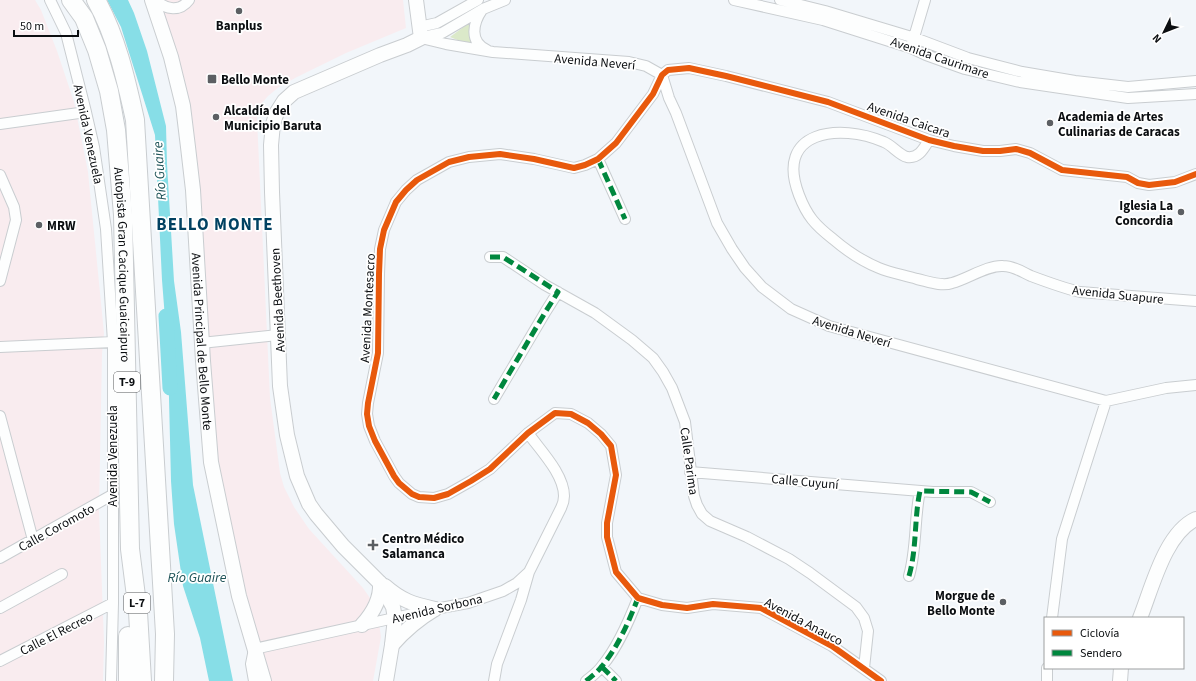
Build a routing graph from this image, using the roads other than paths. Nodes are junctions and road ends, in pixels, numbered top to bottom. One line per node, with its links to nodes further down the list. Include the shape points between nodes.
1 (50, 0): 22 (street, Avenida Venezuela, via 66,33)
2 (71, 0): 17 (highway, Autopista Gran Cacique Guaicaipuro / T-9, via 84,18)
3 (80, 0): 17 (highway, via 94,26)
4 (96, 0): 62 (highway, Autopista Gran Cacique Guaicaipuro / T-9, via 116,47 134,120)
5 (152, 0): 35 (street, Avenida Principal de Bello Monte, via 171,57 183,106 193,190)
6 (156, 0): 7 (street, via 169,8 183,6)
7 (190, 0)
8 (416, 0): 14 (street)
9 (505, 0): 13 (street)
10 (736, 0): 16 (street, Avenida Caurimare, via 823,20)
11 (780, 0): 15 (street, Avenida Caurimare)
12 (926, 0): 15 (street)
13 (480, 4): 14 (street, via 442,33); 18 (street, via 474,32 483,48)
14 (420, 32): 18 (street, Avenida Neverí, via 446,44); 33 (street, Avenida Beethoven, via 407,45 380,54 294,92 277,112 271,145)
15 (915, 38): 16 (street); 20 (street, Avenida Caurimare, via 968,58 1022,72 1074,81 1128,87)
16 (911, 48): 21 (street, Avenida Caurimare, via 965,69 1073,91 1128,98)
17 (97, 50): 48 (highway, Autopista Gran Cacique Guaicaipuro / T-9, via 109,91 116,130 123,215)
18 (493, 52): 19 (street, Avenida Neverí, via 629,62 646,66)
19 (662, 75): 24 (street, Avenida Caicara, via 668,70 690,68 726,76 828,102); 25 (street, Avenida Montesacro, via 653,94 616,143); 39 (street, Avenida Neverí, via 717,223 745,268 779,301 790,309 828,326)
20 (1196, 81)
21 (1196, 94)
22 (86, 112): 23 (street); 34 (street, Avenida Venezuela, via 106,229)
23 (0, 124)
24 (929, 140): 26 (street, Avenida Caicara, via 983,151 1016,149 1030,153 1062,170 1127,177 1149,185 1175,182); 32 (street, Avenida Suapure, via 923,151 915,156 906,157 885,142 856,133 824,134 806,142 799,148 793,166 793,177 804,210 821,230 854,255 880,269 934,283 950,284 990,268 1003,266 1013,267 1080,292)
25 (598, 159): 28 (street); 41 (street, Avenida Montesacro, via 574,168 500,154 449,162 417,180 406,190 396,202 384,230 379,268 378,353 367,414 368,426 394,476 406,489 419,497 434,498 448,494 490,469)
26 (1196, 174)
27 (0, 175): 30 (street, via 14,207 16,220)
28 (625, 219)
29 (490, 257): 31 (street, Calle Parima, via 503,257)
30 (0, 281)
31 (558, 292): 38 (street); 42 (street, Calle Parima, via 595,313 632,340 656,362 672,388 685,422)
32 (1196, 301)
33 (278, 335): 35 (street); 53 (street, Avenida Beethoven, via 280,386 287,435 297,476 316,514)
34 (113, 342): 36 (street); 44 (street, Avenida Venezuela)
35 (201, 343): 64 (street, Avenida Principal de Bello Monte, via 211,462 238,596)
36 (0, 347)
37 (1196, 385): 39 (street, via 1166,388)
38 (494, 399)
39 (1106, 401): 58 (street, via 1062,539)
40 (0, 416): 47 (street)
41 (528, 433): 50 (street, Avenida Sorbona, via 556,472 563,485 564,497 559,514); 54 (street, via 555,413 571,414 602,434 611,446 616,475 607,523 607,537 616,572)
42 (690, 472): 43 (street, Calle Cuyuní); 68 (street, Calle Parima, via 697,506 710,521 789,558 856,607 864,618 868,632)
43 (920, 491): 45 (street, Calle Cuyuní, via 971,492); 52 (street, via 914,559)
44 (112, 495): 47 (street, Calle Coromoto); 55 (street, Avenida Venezuela)
45 (990, 502)
46 (1196, 519): 59 (street, via 1175,537 1166,552)
47 (33, 540): 49 (street, Calle Coromoto)
48 (130, 549): 65 (highway, Autopista Gran Cacique Guaicaipuro / L-7, via 138,612)
49 (0, 558)
50 (529, 572): 57 (street, Avenida Sorbona, via 503,591 468,603); 79 (street, via 497,664)
51 (62, 574): 56 (street)
52 (908, 576)
53 (380, 583): 57 (street, via 407,602); 60 (street, Avenida Beethoven, via 393,607); 61 (street, via 378,600)
54 (638, 598): 67 (street, via 629,622); 68 (street, Avenida Anauco, via 662,605 687,608 713,604 761,608 832,646)
55 (113, 604): 66 (street, Calle El Recreo); 71 (street, Avenida Venezuela)
56 (0, 608)
57 (435, 609): 60 (street, Avenida Sorbona); 63 (street, via 404,630)
58 (1052, 617)
59 (1140, 617)
60 (395, 618): 61 (street, Avenida Sorbona); 63 (street)
61 (362, 625): 64 (street, Avenida Sorbona)
62 (165, 634): 74 (highway, Autopista Gran Cacique Guaicaipuro); 75 (highway, T-9)
63 (392, 644): 78 (street)
64 (254, 649): 76 (street, via 251,664); 77 (street, Avenida Principal de Bello Monte)
65 (134, 657): 72 (highway); 73 (highway, Autopista Gran Cacique Guaicaipuro / L-7)
66 (0, 661)
67 (602, 667): 80 (street); 81 (street)
68 (864, 668): 82 (street, Avenida Anauco)
69 (1047, 669): 83 (street)
70 (1121, 669): 84 (street)
71 (111, 681)
72 (128, 681)
73 (142, 681)
74 (164, 681)
75 (174, 681)
76 (254, 681)
77 (264, 681)
78 (386, 681)
79 (494, 681)
80 (586, 681)
81 (616, 681)
82 (881, 681)
83 (1047, 681)
84 (1120, 681)

